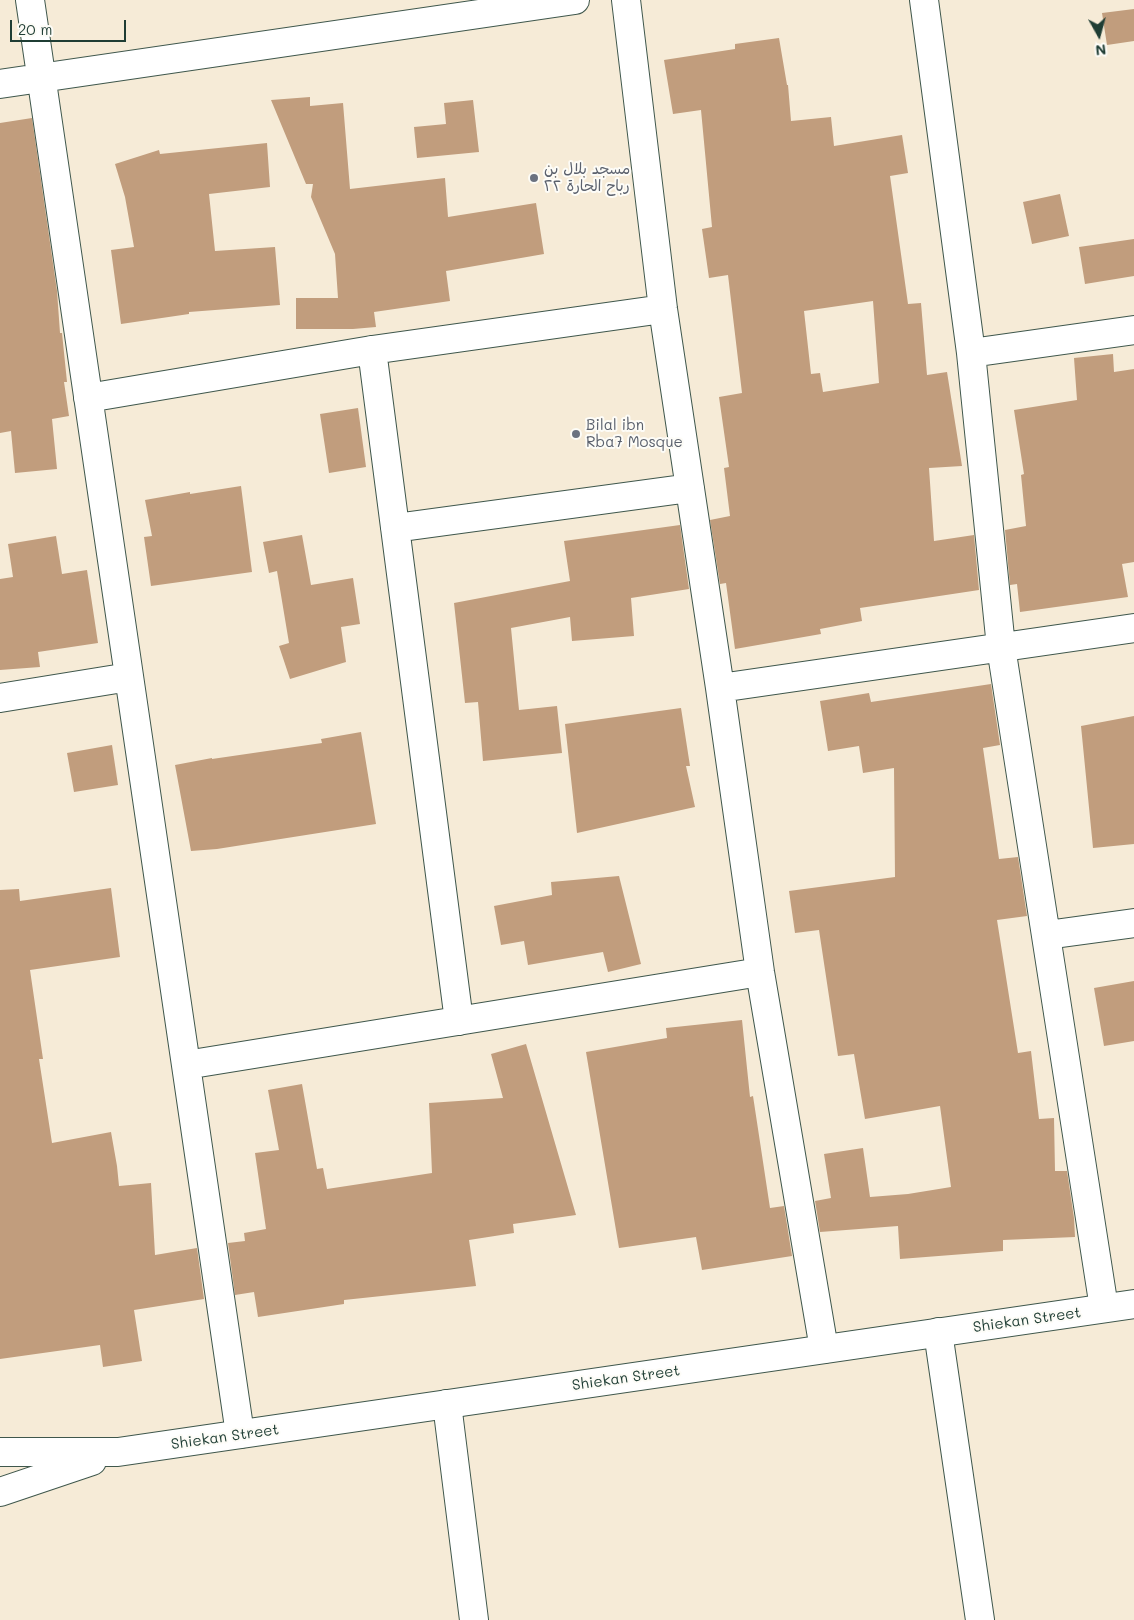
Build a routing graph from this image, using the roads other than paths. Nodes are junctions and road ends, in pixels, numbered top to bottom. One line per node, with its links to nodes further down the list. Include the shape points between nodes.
1 (30, 0): 6 (street)
2 (575, 0): 5 (street)
3 (626, 0): 8 (street)
4 (924, 0): 11 (street)
5 (531, 3): 6 (street)
6 (42, 78): 7 (street); 12 (street)
7 (0, 84)
8 (663, 309): 10 (street); 13 (street)
9 (1134, 330): 11 (street)
10 (372, 350): 12 (street); 14 (street)
11 (971, 353): 16 (street)
12 (88, 398): 17 (street)
13 (690, 488): 14 (street); 18 (street)
14 (395, 528): 23 (street)
15 (1134, 628): 16 (street)
16 (1001, 647): 18 (street); 21 (street)
17 (129, 678): 19 (street); 24 (street)
18 (720, 688): 22 (street)
19 (0, 698)
20 (1134, 923): 21 (street)
21 (1047, 935): 26 (street)
22 (760, 972): 23 (street); 28 (street)
23 (459, 1021): 24 (street)
24 (186, 1064): 30 (street)
25 (1134, 1304): 26 (street, Shiekan Street)
26 (1104, 1308): 27 (street, Shiekan Street)
27 (938, 1332): 28 (street, Shiekan Street); 35 (street)
28 (824, 1349): 29 (street, Shiekan Street)
29 (447, 1404): 30 (street, Shiekan Street); 34 (street)
30 (240, 1434): 32 (street, Shiekan Street)
31 (0, 1452): 32 (street, Shiekan Street)
32 (118, 1452): 33 (street, Shiekan Street)
33 (0, 1492)
34 (474, 1620)
35 (980, 1620)

